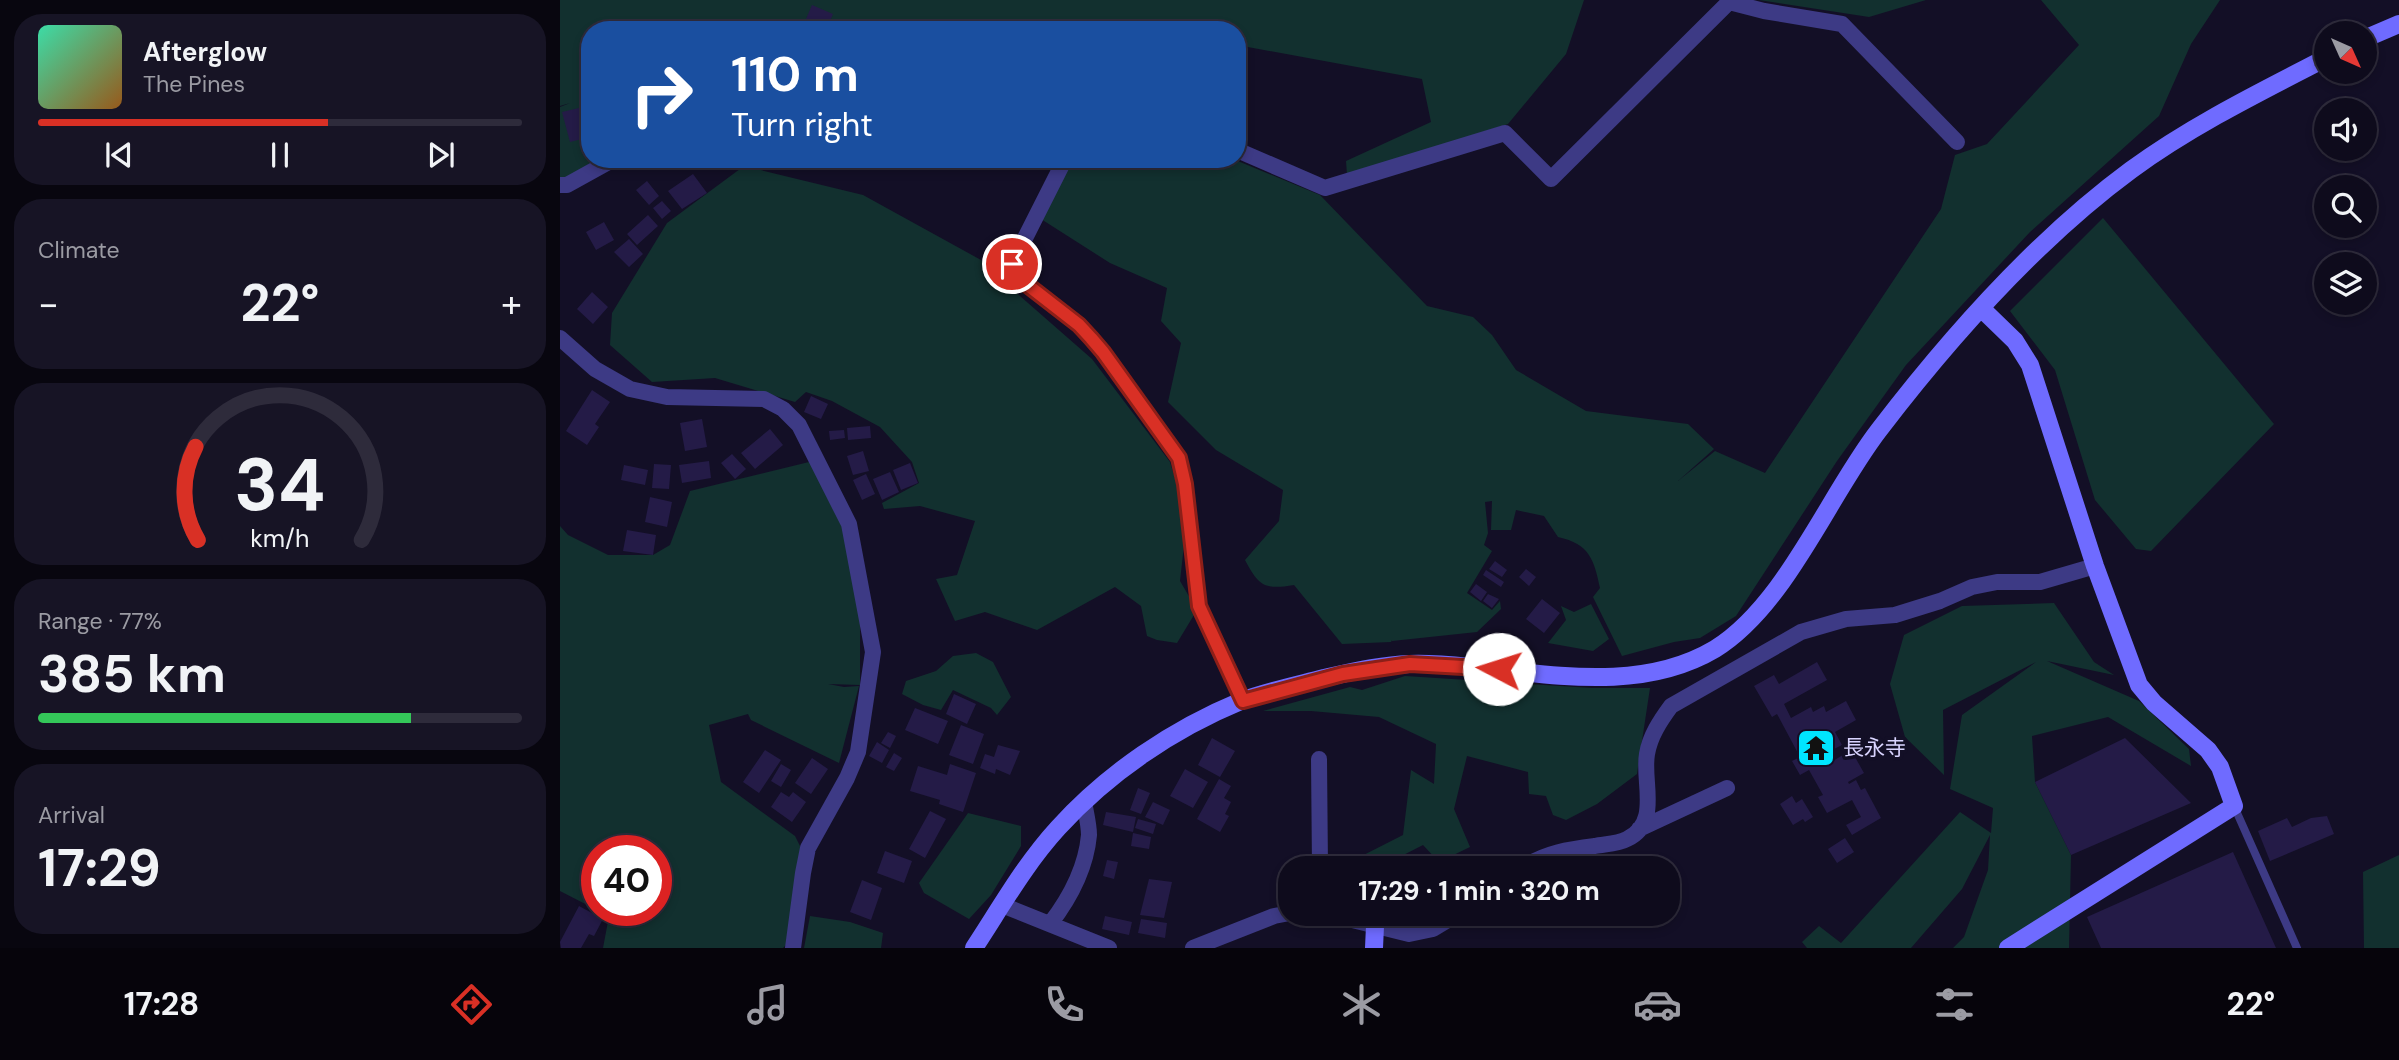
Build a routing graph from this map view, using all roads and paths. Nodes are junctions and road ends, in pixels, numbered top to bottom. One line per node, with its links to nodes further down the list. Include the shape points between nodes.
1 (2399, 24): 2 (street)
2 (2377, 33)
3 (2314, 64): 9 (street, via 2206,122 2134,168 2090,202)
4 (1957, 142): 5 (street, via 1842,24 1729,2 1551,179 1505,133 1325,188)
5 (1246, 154)
6 (598, 168): 8 (street)
7 (1060, 168): 12 (street, via 1012,264 1016,276 1079,325 1179,458 1199,606)
8 (560, 185)
9 (1982, 309): 11 (street, via 2015,341 2030,365); 12 (street, via 1876,434 1754,617 1716,648 1682,665 1648,674 1580,677 1410,664 1343,674)
10 (560, 338): 25 (street, via 595,369 630,388 667,397 764,399 783,409 799,425 818,458 849,524 873,652 858,752 808,848)
11 (2095, 566): 16 (street, via 2139,685 2208,750 2220,766); 17 (street, via 2040,582 1972,586 1895,615 1846,619 1801,632 1671,706 1657,726 1647,755 1648,813)
12 (1243, 701): 15 (street, via 1195,723 1136,759)
13 (1319, 759): 18 (street)
14 (1727, 788): 17 (street)
15 (1084, 802): 20 (street, via 1034,857); 22 (street, via 1089,833 1082,866 1067,901)
16 (2234, 806): 30 (street); 31 (lane)
17 (1639, 829): 19 (street, via 1628,839)
18 (1320, 856)
19 (1548, 856)
20 (1002, 905): 22 (street); 26 (street)
21 (1278, 915): 28 (street)
22 (1050, 924): 27 (street)
23 (1375, 926): 24 (street, via 1409,934); 29 (street)
24 (1438, 926)
25 (793, 948)
26 (974, 948)
27 (1109, 948)
28 (1193, 948)
29 (1374, 948)
30 (2008, 948)
31 (2297, 948)

